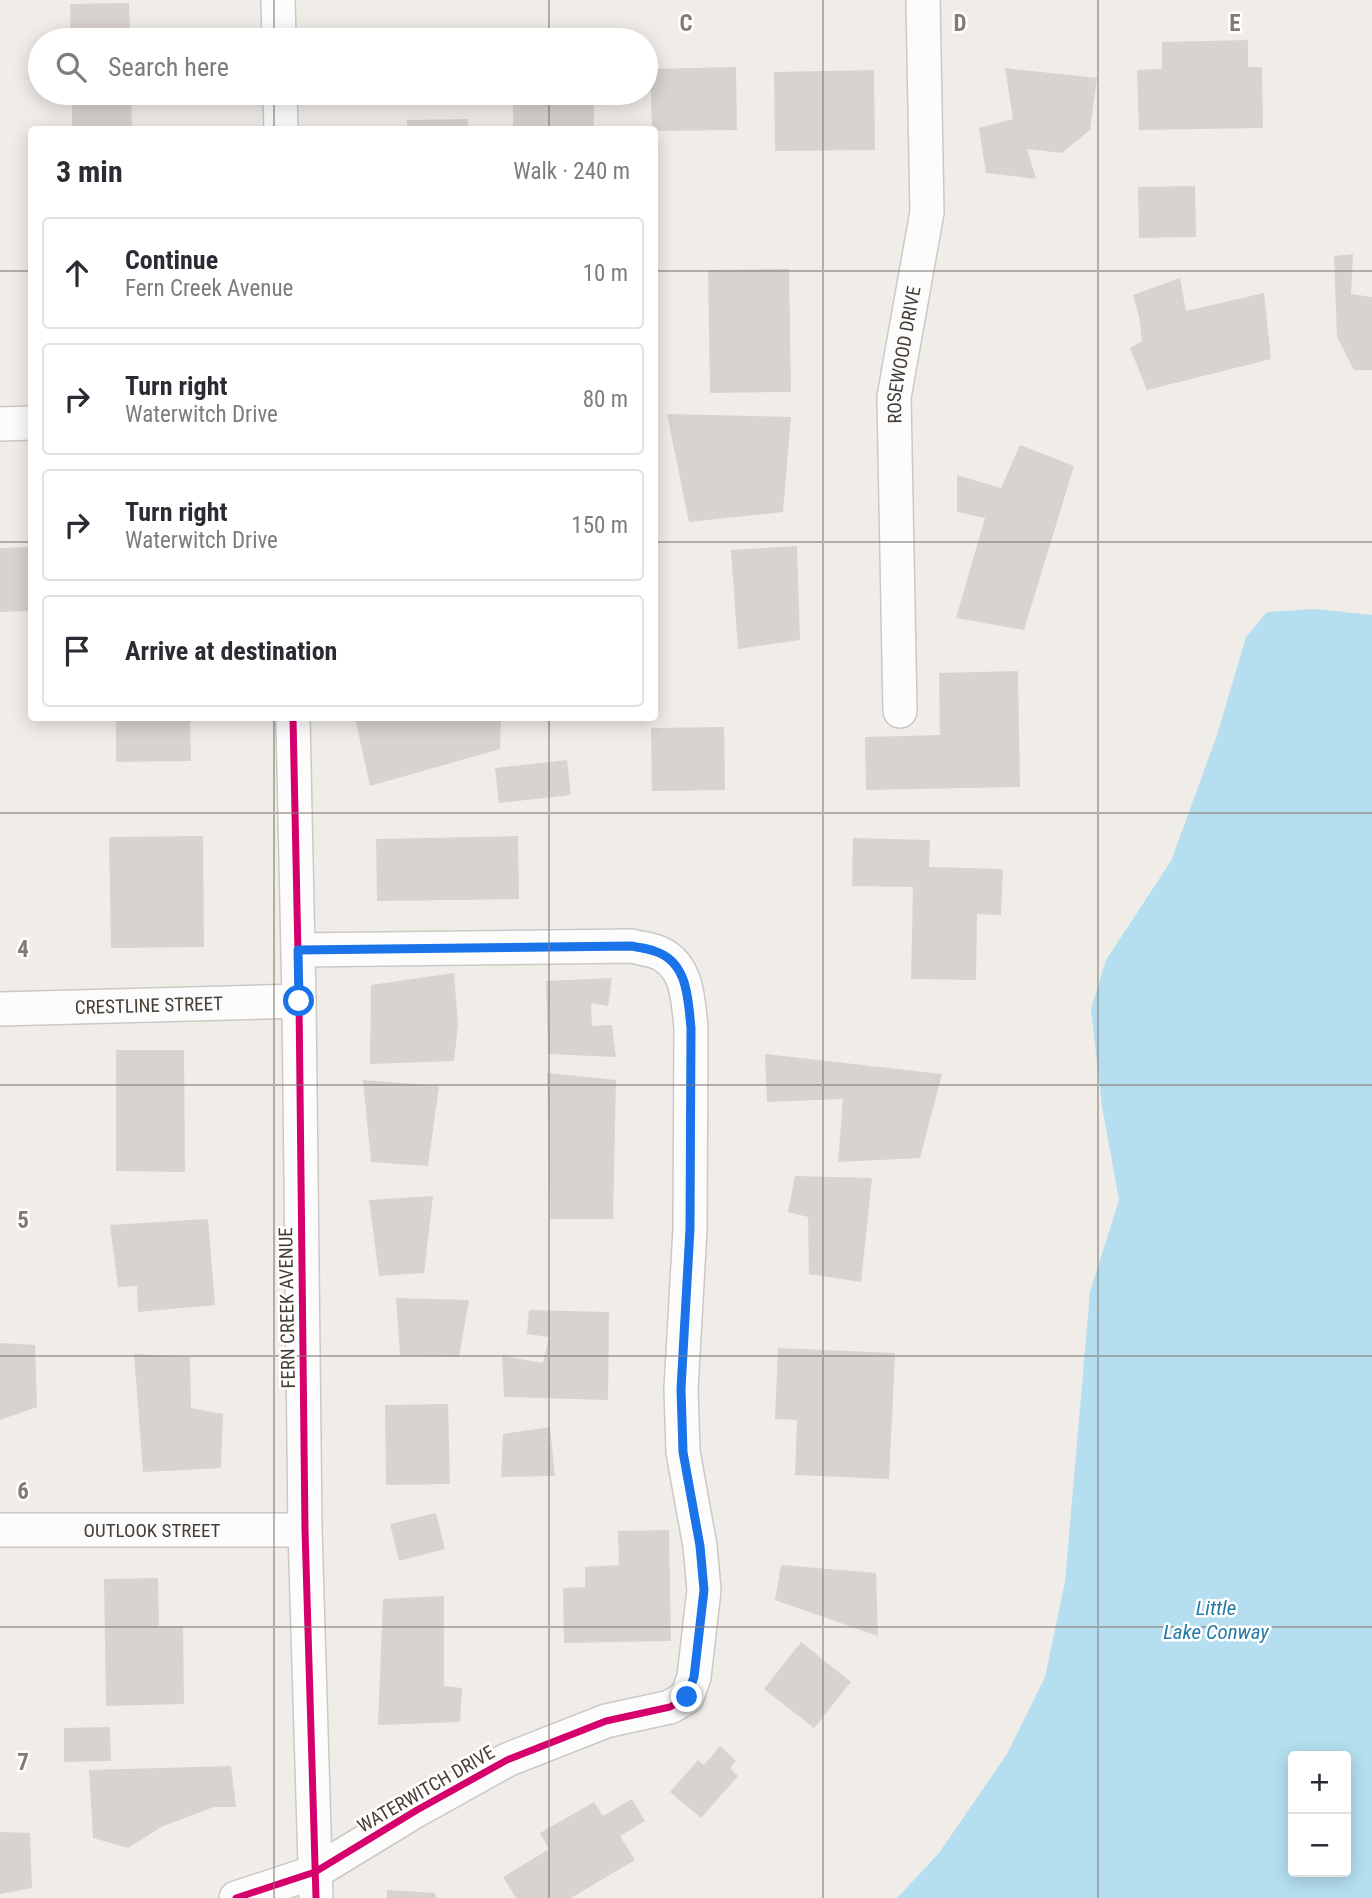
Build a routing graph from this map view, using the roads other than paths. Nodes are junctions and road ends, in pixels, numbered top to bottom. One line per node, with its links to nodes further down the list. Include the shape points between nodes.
1 (278, 0): 3 (street)
2 (923, 0): 8 (street, ROSEWOOD DRIVE, via 927,212 894,397)
3 (279, 28)
4 (280, 105): 5 (street)
5 (281, 126)
6 (0, 424): 7 (street)
7 (28, 424)
8 (900, 711)
9 (293, 721): 10 (street, FERN CREEK AVENUE)
10 (298, 950): 11 (street, FERN CREEK AVENUE); 15 (street, WATERWITCH DRIVE, via 632,946 657,951 679,968 688,995 691,1028 683,1452 704,1590 694,1677 687,1697 670,1707 606,1721 507,1760 417,1810)
11 (299, 1001): 12 (street, CRESTLINE STREET); 14 (street, FERN CREEK AVENUE)
12 (0, 1009)
13 (0, 1530): 14 (street, OUTLOOK STREET)
14 (305, 1530): 15 (street, FERN CREEK AVENUE)
15 (316, 1885): 16 (street, WATERWITCH DRIVE)
16 (236, 1898)

